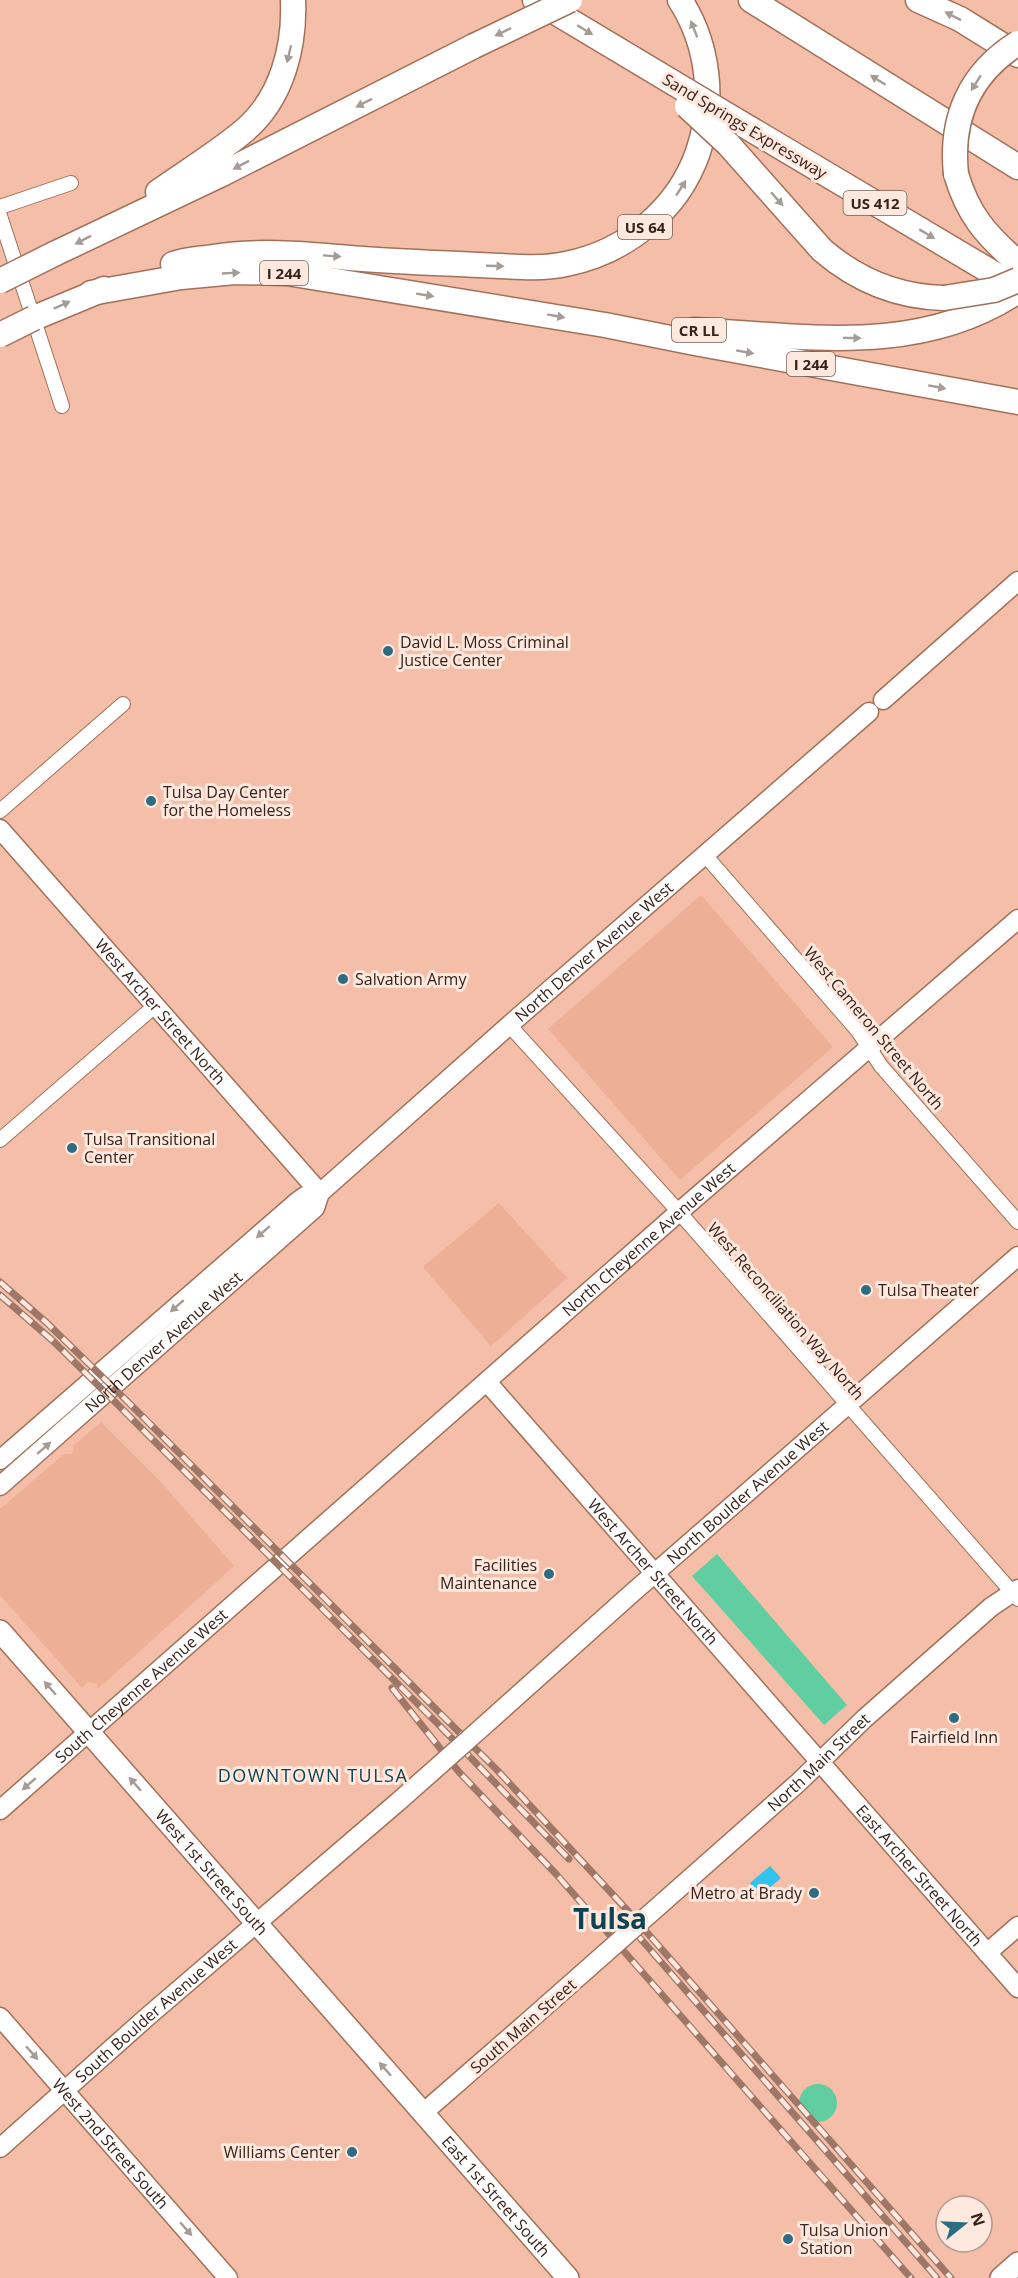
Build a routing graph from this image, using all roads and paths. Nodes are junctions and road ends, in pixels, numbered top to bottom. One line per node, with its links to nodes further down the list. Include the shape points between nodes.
1 (293, 0): 14 (highway, one-way to 14, via 289,56 267,103 246,129)
2 (535, 0): 9 (highway, Sand Springs Expressway / US 412, one-way to 9, via 646,68)
3 (570, 0): 14 (highway, one-way to 14, bridge)
4 (680, 0): 19 (highway, US 64, one-way to 4, via 178,262 233,254 287,253 543,267 600,255 638,234 671,203 697,156 708,116 707,75 694,26)
5 (751, 0): 10 (highway, one-way to 5)
6 (918, 0): 8 (highway, one-way to 6, via 960,19)
7 (1018, 43): 15 (highway, one-way to 15, bridge, via 986,68 962,107 956,134 956,174 964,200 980,226)
8 (1018, 55)
9 (687, 99): 16 (highway, one-way to 16, bridge, via 822,250 860,278 888,291 944,298 994,290); 18 (highway, Sand Springs Expressway / US 412, one-way to 18, bridge, via 732,118)
10 (1018, 167)
11 (71, 183): 12 (street)
12 (0, 207)
13 (0, 216): 23 (street)
14 (112, 225): 17 (highway, one-way to 17, bridge)
15 (1018, 263)
16 (1018, 280)
17 (0, 281)
18 (1018, 290): 20 (highway, CR LL, one-way to 18, via 872,339 932,330 977,315)
19 (91, 293): 20 (highway, I 244, one-way to 20, via 182,277 287,273); 21 (highway, I 244, one-way to 19, bridge)
20 (605, 325): 22 (highway, I 244, one-way to 22)
21 (0, 335)
22 (1018, 402)
23 (62, 405)
24 (1018, 581): 25 (street)
25 (883, 699)
26 (123, 704): 28 (street)
27 (869, 712): 30 (street, North Denver Avenue West)
28 (0, 811)
29 (0, 829): 32 (street, West Archer Street North)
30 (705, 855): 33 (street, North Denver Avenue West); 34 (street, West Cameron Street North)
31 (1018, 919): 34 (street, North Cheyenne Avenue West)
32 (156, 1005): 35 (street); 36 (street, West Archer Street North)
33 (509, 1025): 36 (street, North Denver Avenue West); 37 (street, West Reconciliation Way North)
34 (869, 1048): 37 (street, North Cheyenne Avenue West); 38 (street, West Cameron Street North)
35 (0, 1140)
36 (320, 1193): 42 (street, North Denver Avenue West, one-way to 42, via 298,1201); 43 (street, North Denver Avenue West, one-way to 36, via 315,1208)
37 (679, 1212): 40 (street, North Cheyenne Avenue West); 41 (street, West Reconciliation Way North)
38 (1018, 1222)
39 (1018, 1256): 41 (street, North Boulder Avenue West)
40 (487, 1382): 44 (street, North Cheyenne Avenue West); 45 (street, West Archer Street North)
41 (847, 1406): 45 (street, North Boulder Avenue West); 46 (street, West Reconciliation Way North)
42 (0, 1460)
43 (0, 1486)
44 (283, 1563): 49 (street, South Cheyenne Avenue West)
45 (655, 1574): 48 (street, North Boulder Avenue West); 50 (street, West Archer Street North)
46 (1016, 1594): 50 (street, North Main Street, via 991,1606)
47 (0, 1631): 49 (main road, West 1st Street South, one-way to 47)
48 (478, 1731): 52 (street, South Boulder Avenue West, bridge)
49 (89, 1732): 51 (street, South Cheyenne Avenue West, one-way to 51); 52 (main road, West 1st Street South, one-way to 49)
50 (820, 1761): 54 (street, North Main Street, bridge); 55 (street, East Archer Street North)
51 (0, 1810)
52 (256, 1924): 58 (street, South Boulder Avenue West); 59 (main road, West 1st Street South, one-way to 52)
53 (1018, 1926): 55 (street)
54 (622, 1938): 59 (street, South Main Street, bridge)
55 (987, 1953): 56 (street, East Archer Street North)
56 (1018, 1989)
57 (0, 2017): 58 (street, West 2nd Street South, one-way to 58)
58 (65, 2090): 60 (street, South Boulder Avenue West); 62 (street, West 2nd Street South, one-way to 62)
59 (423, 2113): 63 (main road, East 1st Street South)
60 (0, 2148)
61 (1018, 2263): 64 (main road)
62 (225, 2274)
63 (568, 2278)
64 (1001, 2278)

